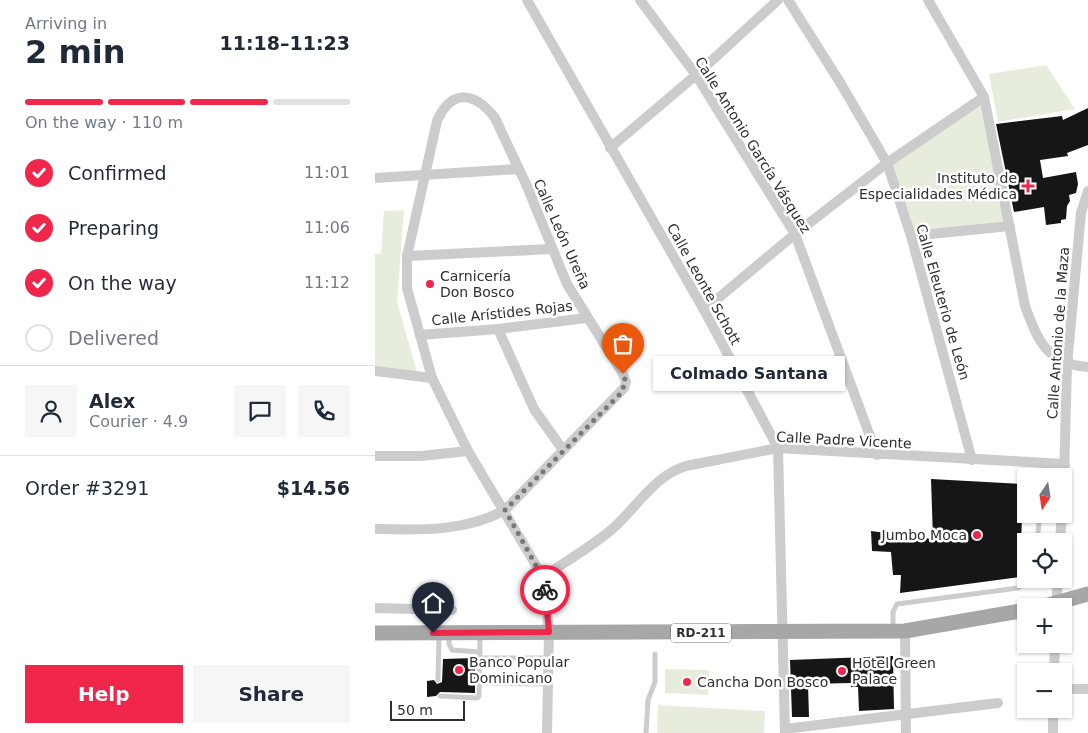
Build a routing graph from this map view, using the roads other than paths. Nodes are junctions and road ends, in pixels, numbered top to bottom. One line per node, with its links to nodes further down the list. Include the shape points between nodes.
1 (527, 0): 8 (street, Calle Leonte Schott)
2 (640, 0): 6 (street, Calle Antonio García Vásquez)
3 (779, 0): 6 (street)
4 (787, 0): 9 (street, Calle Eleuterio de León)
5 (928, 0): 7 (street)
6 (696, 75): 8 (street); 16 (street, Calle Antonio García Vásquez)
7 (983, 97): 9 (street); 15 (street)
8 (611, 148): 20 (street, Calle Leonte Schott)
9 (887, 163): 16 (street); 17 (street, Calle Eleuterio de León)
10 (519, 169): 11 (street); 11 (street, Calle León Ureña, via 495,118 481,103 463,96 448,103 441,111); 18 (street, Calle León Ureña)
11 (423, 176): 12 (street); 19 (street)
12 (375, 178)
13 (1088, 191): 14 (street, Calle Antonio de la Maza)
14 (1085, 214): 24 (street, Calle Antonio de la Maza)
15 (1010, 226): 17 (street); 24 (street, via 1025,306 1047,350)
16 (795, 234): 20 (street); 31 (street, Calle Antonio García Vásquez)
17 (911, 236): 33 (street, Calle Eleuterio de León)
18 (552, 249): 19 (street); 21 (street, Calle León Ureña)
19 (407, 256): 23 (street, via 407,288)
20 (704, 310): 28 (street, Calle Leonte Schott)
21 (586, 318): 22 (street, Calle Arístides Rojas); 29 (street, Calle León Ureña, via 626,382 620,394)
22 (498, 329): 23 (street, Calle Arístides Rojas); 29 (street, via 534,409)
23 (420, 335): 27 (street)
24 (1067, 365): 25 (street); 34 (street, Calle Antonio de la Maza)
25 (1088, 367)
26 (375, 371): 27 (street)
27 (431, 378): 30 (street)
28 (778, 448): 31 (street, Calle Padre Vicente); 38 (street, Calle Padre Vicente, via 673,470 660,479 611,530); 48 (street, Calle Leonte Schott)
29 (563, 450): 36 (street, Calle León Ureña)
30 (468, 451): 32 (street); 36 (street)
31 (877, 454): 33 (street, Calle Padre Vicente)
32 (375, 456)
33 (972, 460): 34 (street, Calle Padre Vicente)
34 (1065, 464): 35 (street, Calle Antonio de la Maza)
35 (1065, 468)
36 (505, 510): 37 (street, Calle León Ureña, via 488,520 439,529); 38 (street)
37 (375, 529)
38 (543, 578): 47 (street)
39 (1018, 588): 45 (lane, via 897,604 893,612)
40 (1088, 594): 41 (main road)
41 (1072, 599)
42 (375, 608): 43 (street)
43 (452, 610)
44 (1017, 611): 45 (main road, RD-211)
45 (899, 631): 48 (main road, RD-211); 61 (street)
46 (481, 632): 47 (main road, RD-211); 50 (main road, RD-211); 52 (lane)
47 (549, 632): 48 (main road, RD-211); 53 (street)
48 (781, 632): 63 (street, Calle Leonte Schott)
49 (375, 633): 50 (main road, RD-211)
50 (444, 633): 52 (lane, via 452,650); 54 (lane)
51 (655, 654): 65 (lane, via 655,682 648,700)
52 (480, 655): 53 (lane); 55 (lane)
53 (548, 658): 56 (street)
54 (438, 680)
55 (480, 684): 56 (lane); 59 (lane, via 477,698)
56 (547, 684): 64 (street)
57 (1072, 688): 58 (street)
58 (1088, 689)
59 (440, 696)
60 (998, 703): 61 (street)
61 (906, 713): 63 (street); 66 (street)
62 (1053, 718): 67 (street)
63 (785, 731)
64 (547, 733)
65 (646, 733)
66 (906, 733)
67 (1053, 733)

